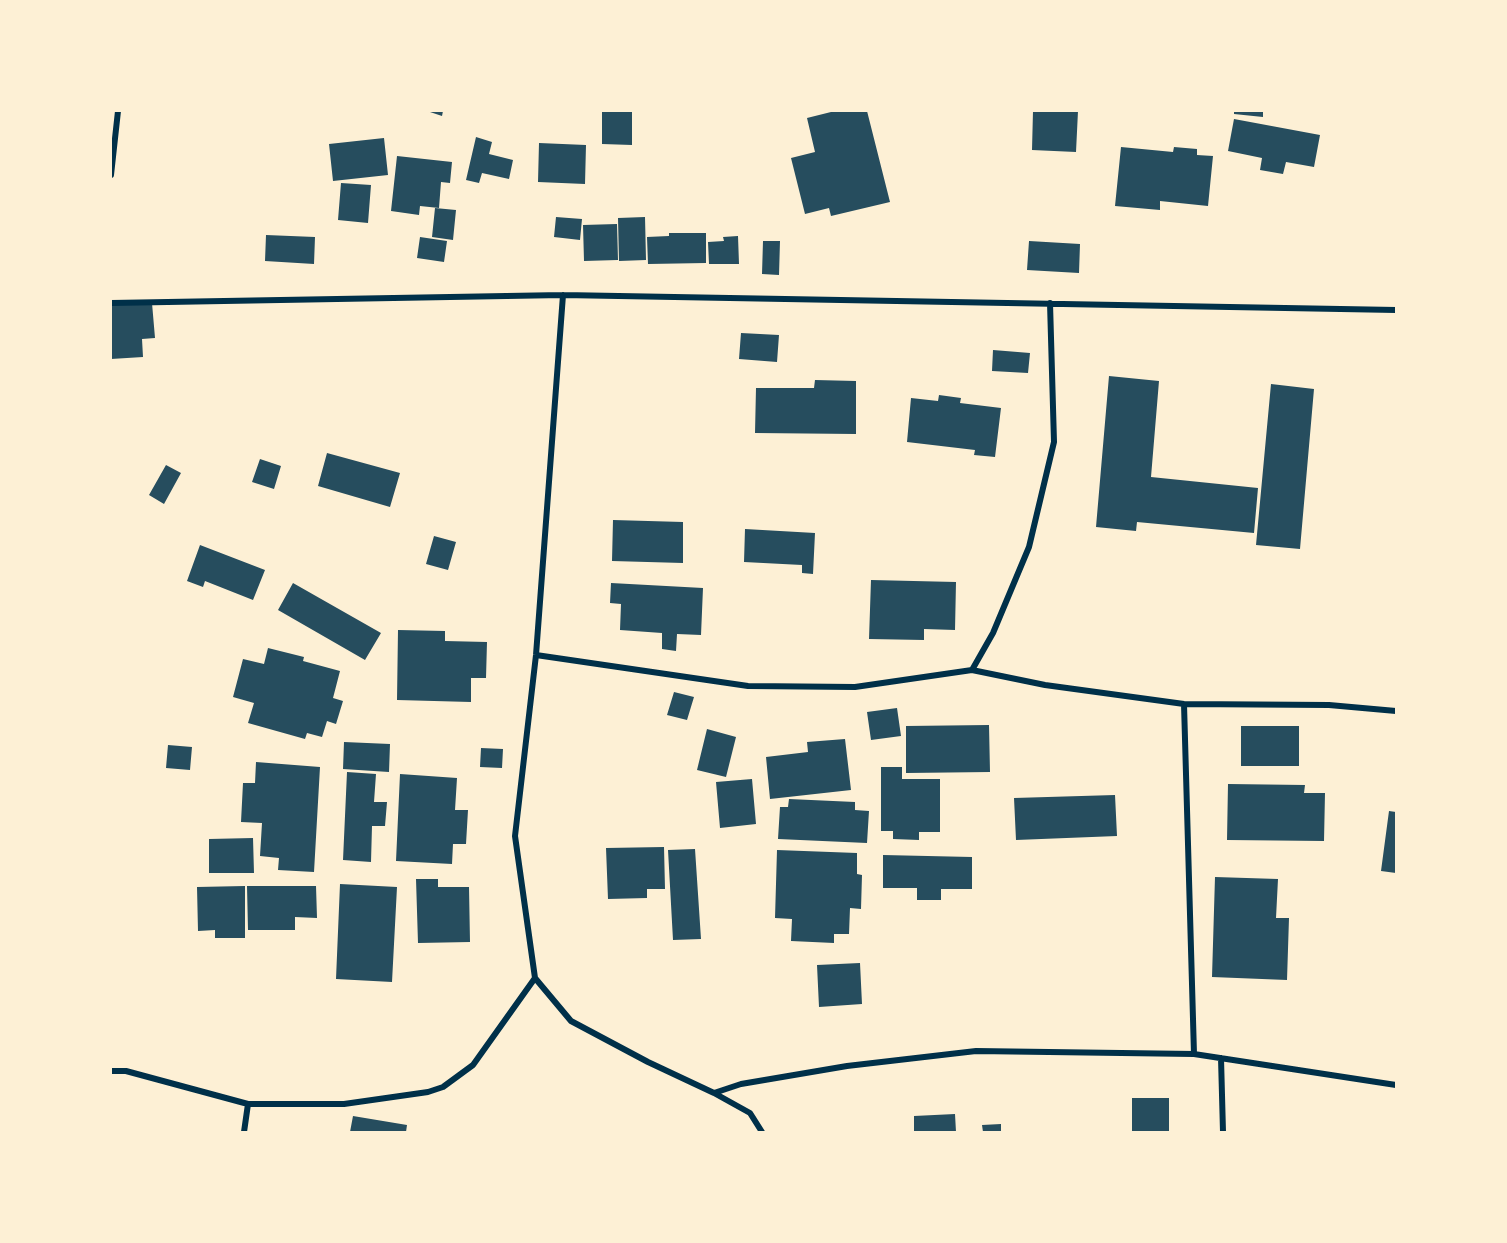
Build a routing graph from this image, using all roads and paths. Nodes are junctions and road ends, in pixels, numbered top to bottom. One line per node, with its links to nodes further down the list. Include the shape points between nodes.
1 (118, 111): 2 (street)
2 (111, 175)
3 (563, 295): 4 (street); 5 (street); 7 (street)
4 (111, 303)
5 (1050, 303): 6 (street); 8 (street, via 1054,442 1029,548 993,633)
6 (1396, 310)
7 (536, 656): 8 (street, via 748,686 855,687); 11 (street, via 515,836)
8 (972, 670): 9 (street, via 1045,685)
9 (1185, 704): 10 (street, via 1329,705); 12 (street)
10 (1396, 711)
11 (535, 978): 16 (street, via 571,1021); 17 (street, via 473,1065 443,1087 344,1104)
12 (1194, 1054): 13 (street); 16 (street, via 976,1051 848,1066 741,1084)
13 (1221, 1058): 15 (street); 20 (street)
14 (111, 1071): 17 (street, via 126,1071)
15 (1396, 1085)
16 (714, 1093): 19 (street, via 750,1113)
17 (248, 1104): 18 (street)
18 (244, 1132)
19 (762, 1132)
20 (1223, 1132)

